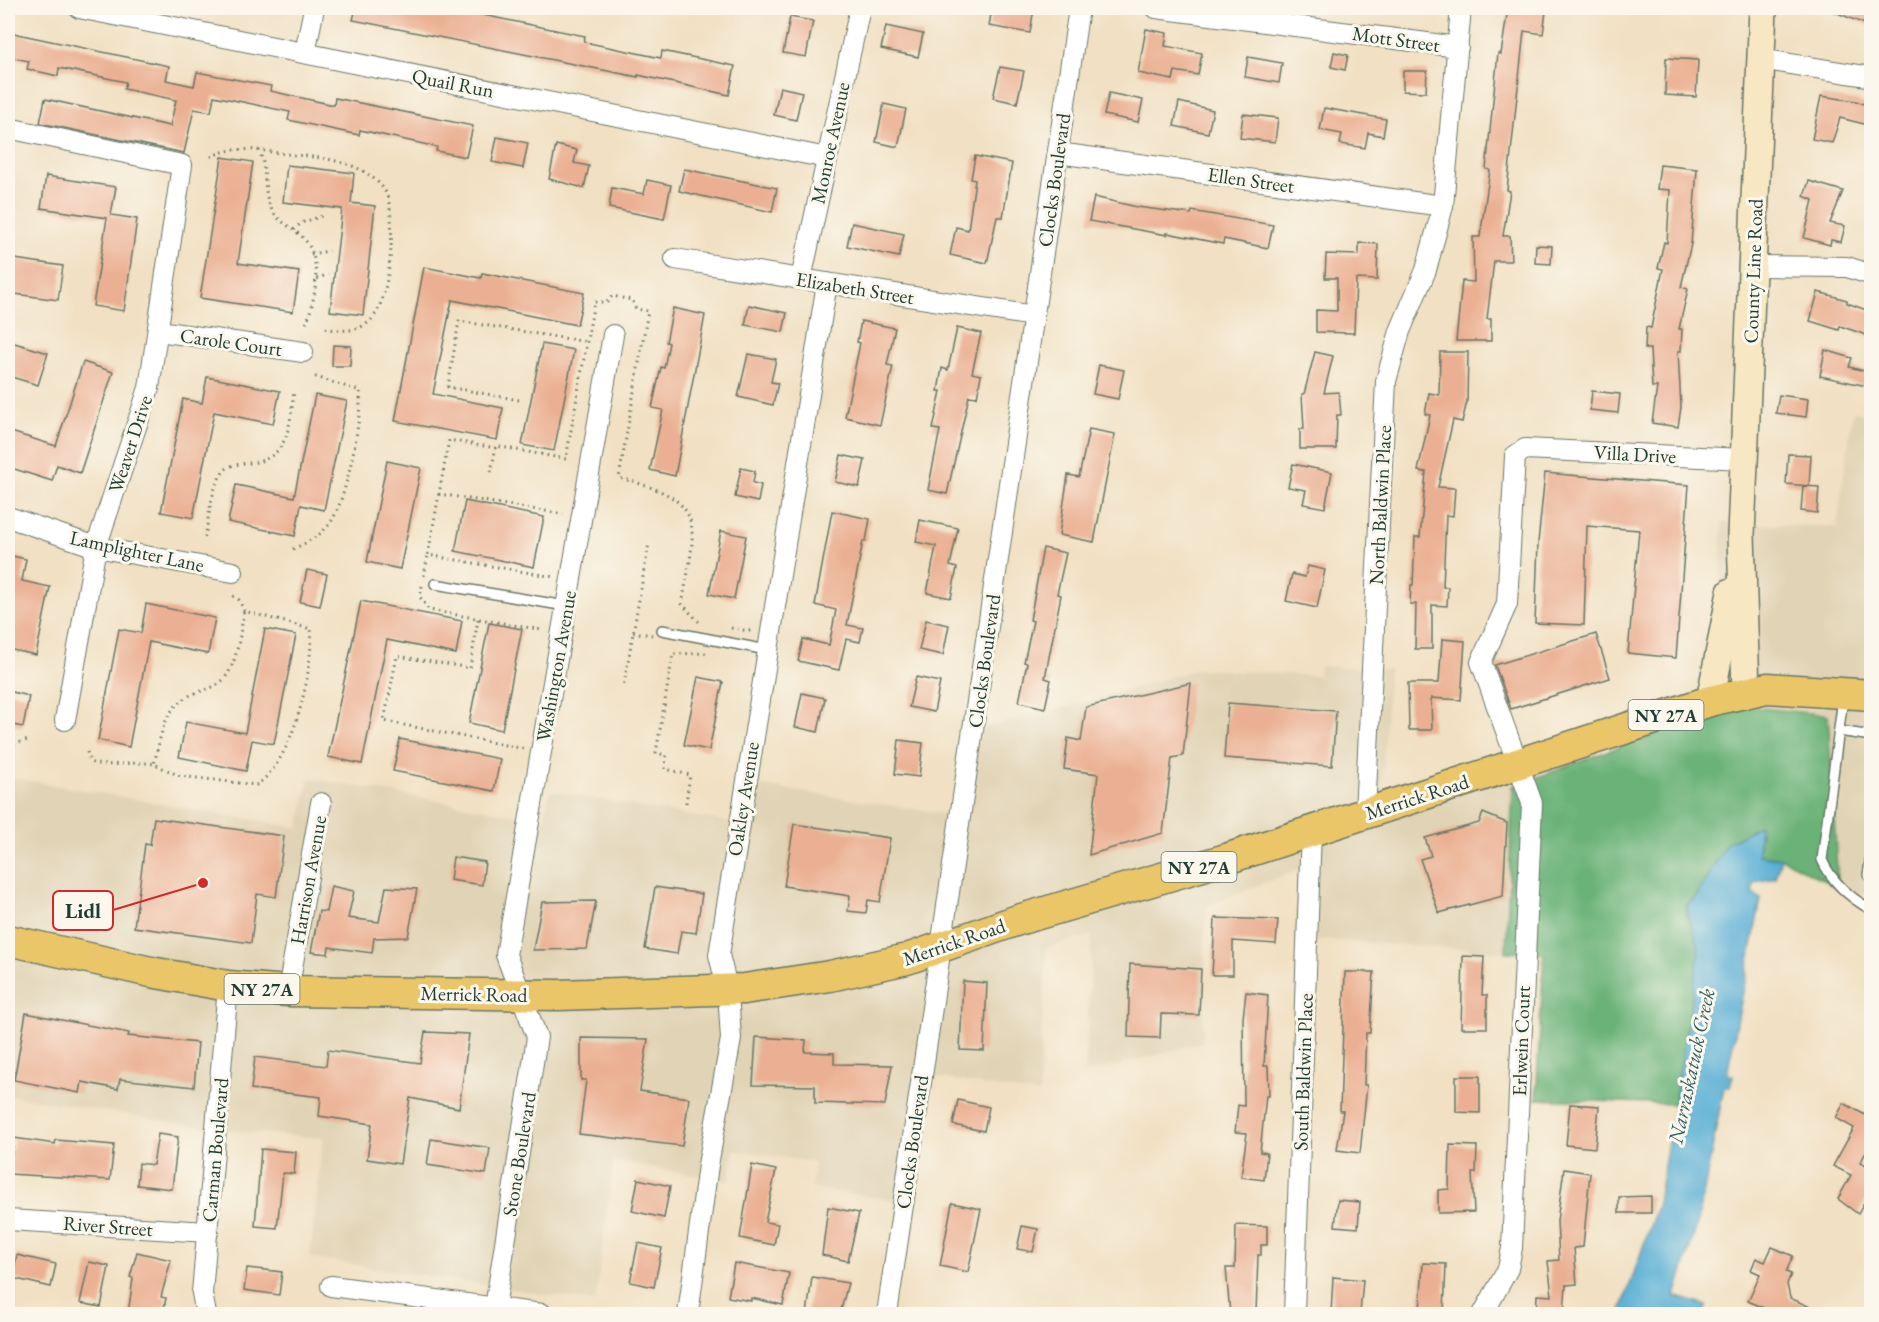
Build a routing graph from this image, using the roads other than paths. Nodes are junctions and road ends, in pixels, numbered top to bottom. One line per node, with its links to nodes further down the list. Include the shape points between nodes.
1 (79, 8): 9 (street, Quail Run)
2 (314, 8): 9 (street)
3 (860, 8): 14 (street, Monroe Avenue)
4 (1079, 8): 13 (street, Clocks Boulevard)
5 (1156, 8): 8 (street, Mott Street)
6 (1461, 8): 8 (street, North Baldwin Place)
7 (1763, 8): 10 (main road, County Line Road)
8 (1458, 47): 15 (street, North Baldwin Place)
9 (305, 53): 14 (street, Quail Run)
10 (1760, 59): 11 (street); 17 (main road, County Line Road)
11 (1872, 77)
12 (8, 128): 22 (street, Weaver Drive, via 182,165)
13 (1058, 153): 15 (street, Ellen Street); 21 (street, Clocks Boulevard)
14 (827, 158): 19 (street, Monroe Avenue)
15 (1443, 206): 42 (street, North Baldwin Place, via 1426,270 1400,331 1386,381)
16 (675, 259): 19 (street, Elizabeth Street)
17 (1754, 266): 18 (street, via 1847,267); 25 (main road, County Line Road)
18 (1872, 275)
19 (801, 279): 20 (street, Elizabeth Street)
20 (827, 283): 21 (street, Elizabeth Street); 33 (street, Oakley Avenue)
21 (1034, 316): 48 (street, Clocks Boulevard)
22 (159, 331): 24 (street, Carole Court); 28 (street, Weaver Drive, via 149,388)
23 (613, 334): 31 (street, Washington Avenue)
24 (303, 352)
25 (1744, 459): 27 (main road, County Line Road); 40 (street, Villa Drive, via 1520,452 1507,604 1481,662)
26 (8, 517): 28 (street, Lamplighter Lane)
27 (1741, 535): 34 (main road, County Line Road); 36 (main road, County Line Road)
28 (96, 547): 29 (street, Lamplighter Lane); 37 (street, Weaver Drive)
29 (233, 572)
30 (435, 584): 31 (lane)
31 (566, 606): 52 (street, Washington Avenue, via 506,955)
32 (662, 633): 33 (lane)
33 (767, 650): 51 (street, Oakley Avenue, via 718,955)
34 (1746, 691): 35 (main road, Merrick Road / NY 27A, via 1767,688); 36 (main road, Merrick Road / NY 27A)
35 (1858, 694): 38 (lane)
36 (1710, 700): 40 (main road, Merrick Road / NY 27A)
37 (65, 720)
38 (1839, 731): 39 (lane); 46 (lane, via 1822,860 1828,874)
39 (1872, 736)
40 (1516, 765): 42 (main road, Merrick Road / NY 27A); 62 (street, Erlwein Court, via 1532,803 1512,1248 1508,1269)
41 (321, 803): 50 (street, Harrison Avenue)
42 (1365, 813): 43 (main road, Merrick Road / NY 27A)
43 (1311, 830): 48 (main road, Merrick Road / NY 27A, via 1018,920); 61 (street, South Baldwin Place)
44 (1872, 849): 45 (lane)
45 (1868, 875)
46 (1872, 910)
47 (8, 939): 49 (main road, Merrick Road / NY 27A)
48 (941, 948): 51 (main road, Merrick Road / NY 27A, via 830,976); 60 (street, Clocks Boulevard)
49 (228, 986): 50 (main road, Merrick Road / NY 27A); 54 (street, Carman Boulevard)
50 (288, 991): 52 (main road, Merrick Road / NY 27A)
51 (728, 991): 52 (main road, Merrick Road / NY 27A); 59 (street, Oakley Avenue, via 731,1039 708,1165)
52 (522, 995): 56 (street, Stone Boulevard, via 537,1037)
53 (8, 1220): 54 (street, River Street)
54 (208, 1233): 57 (street, Carman Boulevard, via 202,1293)
55 (331, 1286): 56 (street)
56 (495, 1311): 58 (street)
57 (206, 1314)
58 (542, 1314)
59 (688, 1314)
60 (887, 1314)
61 (1294, 1314)
62 (1484, 1314)

